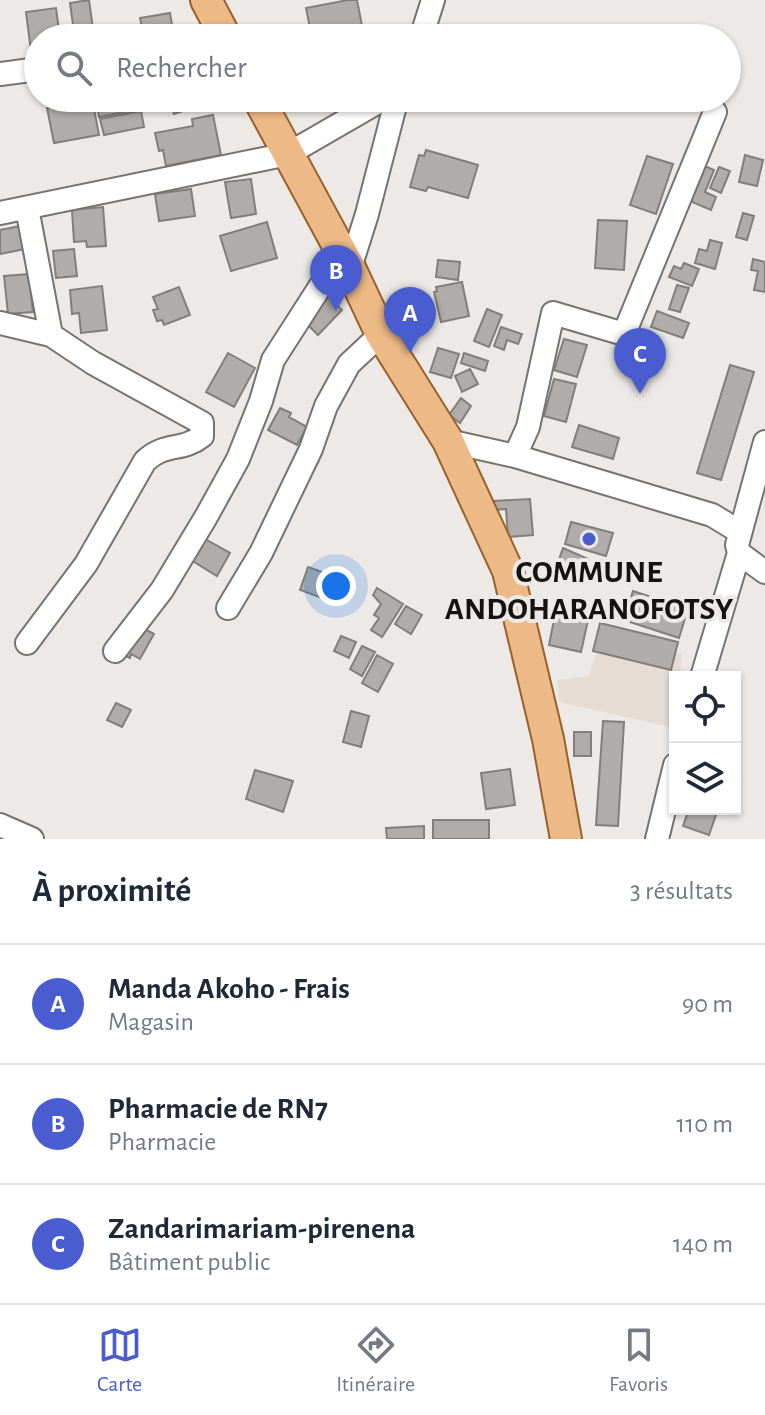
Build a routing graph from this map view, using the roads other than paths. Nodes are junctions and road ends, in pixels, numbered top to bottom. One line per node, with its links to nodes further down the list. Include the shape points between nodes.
1 (206, 0): 3 (main road)
2 (433, 0): 4 (street)
3 (219, 24)
4 (425, 24)
5 (24, 71): 6 (street)
6 (0, 74)
7 (266, 112): 11 (main road)
8 (361, 112): 11 (street)
9 (393, 112): 14 (street, via 367,214)
10 (715, 112): 20 (street, via 624,334 553,313 528,427)
11 (288, 154): 12 (street); 14 (main road)
12 (27, 208): 13 (street); 17 (street)
13 (0, 213)
14 (345, 261): 16 (main road); 25 (street, via 273,360 238,459 162,590)
15 (0, 323): 17 (street)
16 (381, 334): 18 (main road); 23 (street, via 349,364 261,553)
17 (51, 335): 24 (street, via 202,423 202,436 192,444 157,450 145,461 86,564)
18 (448, 441): 20 (street); 30 (main road, via 508,571)
19 (765, 442): 21 (street)
20 (515, 456): 21 (street, via 712,515)
21 (739, 543): 22 (street); 26 (street)
22 (765, 572)
23 (228, 608)
24 (27, 643)
25 (115, 651)
26 (704, 671)
27 (669, 790): 31 (street)
28 (0, 825): 29 (street)
29 (32, 839)
30 (566, 839)
31 (657, 839)

